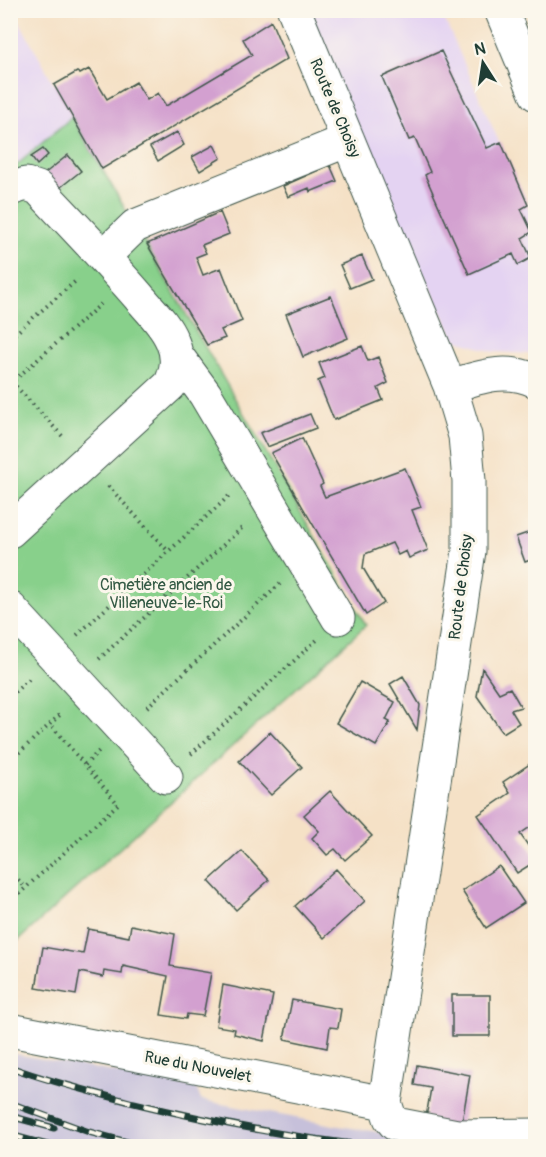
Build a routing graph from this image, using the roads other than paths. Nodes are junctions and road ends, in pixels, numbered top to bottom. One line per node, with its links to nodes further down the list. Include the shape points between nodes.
1 (294, 10): 4 (street, Route de Choisy)
2 (501, 10): 3 (street)
3 (536, 94)
4 (348, 140): 6 (street, via 135,226); 9 (street, Route de Choisy)
5 (10, 189): 6 (street, via 26,184 38,188)
6 (103, 257): 7 (street, via 162,324)
7 (177, 356): 10 (street, via 177,372 170,385); 12 (street, via 205,394)
8 (536, 381): 9 (street, via 522,375 493,374)
9 (450, 386): 15 (street, Route de Choisy, via 465,436 469,551)
10 (10, 531)
11 (10, 608): 13 (street)
12 (338, 618)
13 (166, 777)
14 (10, 1030): 15 (street, Rue du Nouvelet)
15 (388, 1111): 16 (street, Rue du Nouvelet, via 395,1124 457,1136)
16 (536, 1135)

